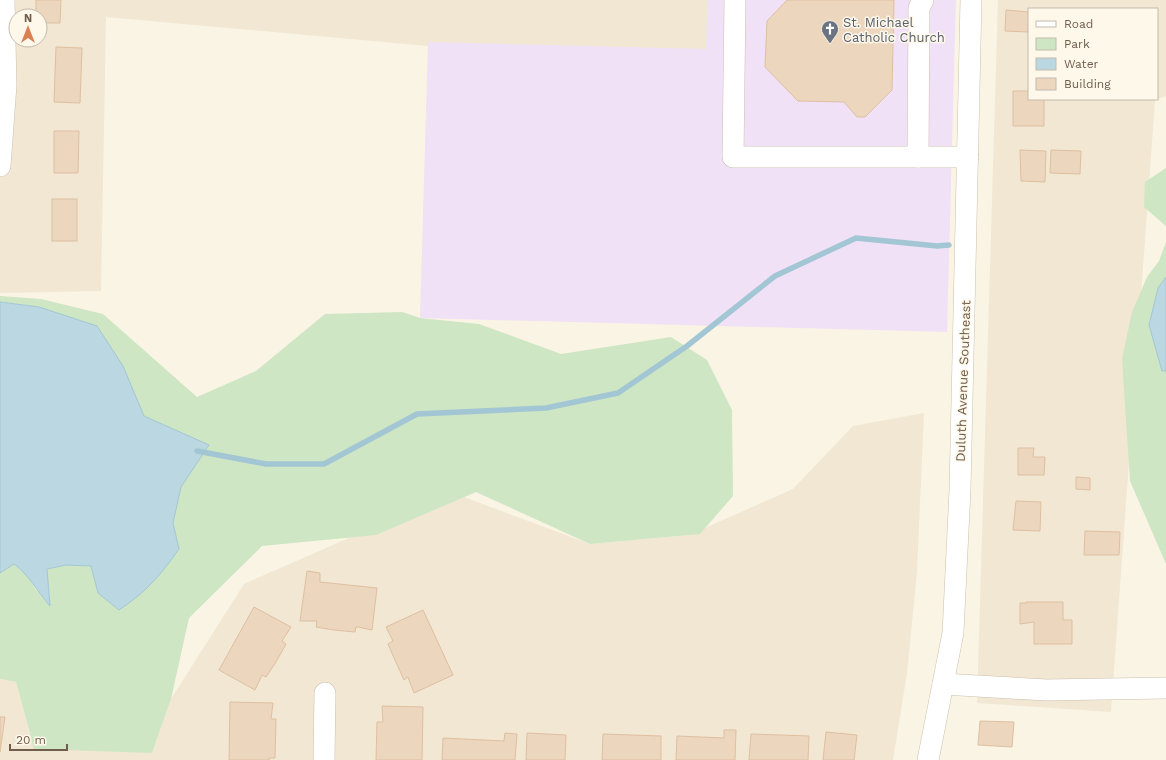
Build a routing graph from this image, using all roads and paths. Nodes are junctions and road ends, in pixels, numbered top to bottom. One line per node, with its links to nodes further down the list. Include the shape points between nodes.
1 (4, 0): 7 (street, via 6,84)
2 (735, 0): 6 (street, via 733,158)
3 (923, 0): 6 (street, via 918,8)
4 (971, 0): 5 (street, Duluth Avenue Southeast)
5 (968, 156): 6 (street); 8 (street, Duluth Avenue Southeast, via 960,490 953,633)
6 (918, 157)
7 (0, 166)
8 (943, 684): 9 (street, via 1046,690); 12 (street, Duluth Avenue Southeast)
9 (1166, 688)
10 (325, 693): 11 (street)
11 (324, 760)
12 (928, 760)

